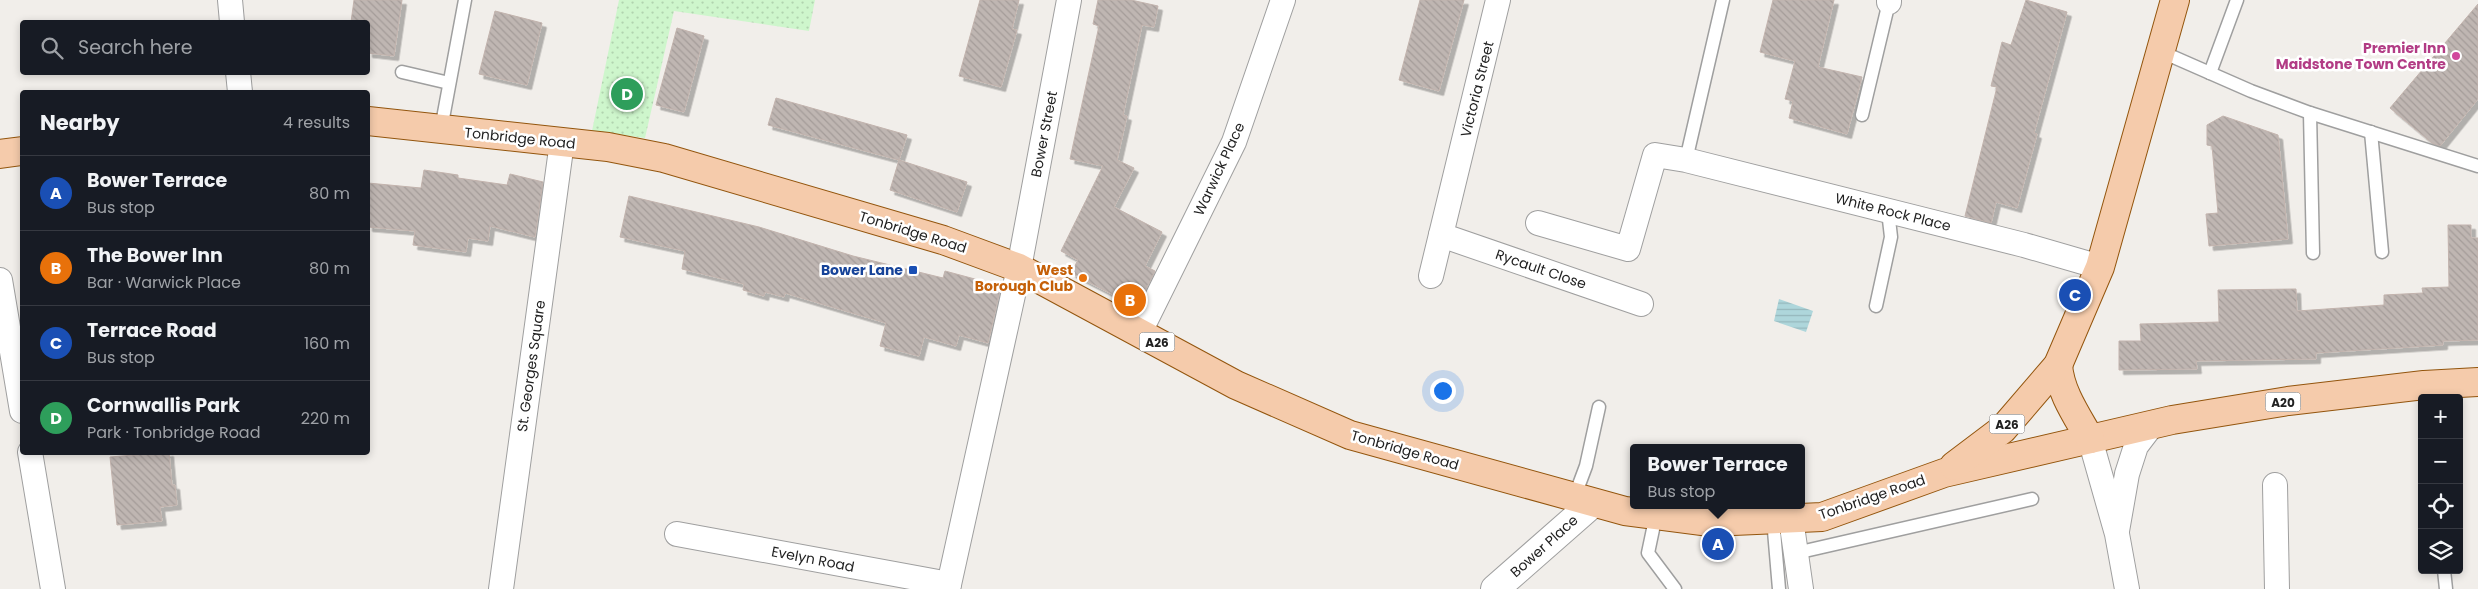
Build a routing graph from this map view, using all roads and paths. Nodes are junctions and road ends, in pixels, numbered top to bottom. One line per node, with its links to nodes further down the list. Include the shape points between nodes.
1 (230, 0): 10 (street)
2 (465, 0): 15 (lane)
3 (1069, 0): 33 (street, Bower Street)
4 (1283, 0): 39 (street, Warwick Place, via 1234,142)
5 (1498, 0): 29 (street, Victoria Street)
6 (1723, 0): 25 (lane)
7 (2175, 0): 11 (main road)
8 (2237, 0): 13 (lane)
9 (1889, 1): 18 (lane)
10 (232, 20)
11 (2162, 52): 13 (lane); 32 (main road)
12 (402, 72): 15 (lane)
13 (2210, 73): 17 (lane)
14 (238, 75): 16 (street)
15 (449, 83): 20 (lane)
16 (240, 90)
17 (2310, 112): 21 (lane); 31 (lane)
18 (1862, 115)
19 (370, 121): 20 (main road, Tonbridge Road / A26)
20 (441, 129): 22 (main road, Tonbridge Road / A26)
21 (2371, 132): 26 (lane); 30 (lane)
22 (562, 142): 33 (main road, Tonbridge Road / A26, via 664,158 943,240); 60 (street, St. Georges Square)
23 (20, 151): 24 (main road)
24 (0, 154)
25 (1686, 160): 27 (street, White Rock Place); 28 (street, White Rock Place, via 1656,155 1628,249)
26 (2478, 166)
27 (1888, 211): 32 (street, White Rock Place); 37 (lane, via 1892,237)
28 (1538, 223)
29 (1441, 235): 34 (street); 36 (street, Rycault Close)
30 (2382, 252)
31 (2313, 253)
32 (2100, 266): 40 (main road)
33 (1019, 268): 39 (main road, Tonbridge Road / A26); 58 (street)
34 (1431, 276)
35 (1, 290): 38 (street)
36 (1641, 304)
37 (1876, 306)
38 (4, 328): 43 (street)
39 (1140, 332): 51 (main road, Tonbridge Road / A26, via 1236,385 1350,435)
40 (2058, 365): 46 (main road, via 2066,394); 48 (main road, A26, via 2003,429)
41 (2478, 382): 42 (main road, Tonbridge Road / A20)
42 (2424, 391): 45 (main road, Tonbridge Road / A20, via 2288,401)
43 (20, 402)
44 (1599, 407): 51 (lane, via 1586,466)
45 (2152, 425): 46 (main road, Tonbridge Road / A20); 55 (street, via 2136,446 2127,474)
46 (2090, 439): 48 (main road, Tonbridge Road / A26); 55 (street)
47 (31, 455): 59 (street)
48 (1944, 472): 53 (main road, Tonbridge Road / A26, via 1822,517)
49 (2275, 485): 66 (street)
50 (2032, 499): 56 (lane)
51 (1584, 500): 52 (main road, Tonbridge Road / A26); 61 (street, Bower Place)
52 (1656, 515): 53 (main road, Tonbridge Road / A26, via 1710,522); 62 (lane, via 1648,553)
53 (1782, 519): 56 (street); 63 (lane)
54 (677, 534): 58 (street, Evelyn Road)
55 (2117, 534): 65 (street)
56 (1796, 553): 64 (street)
57 (2444, 574): 67 (lane)
58 (948, 587)
59 (53, 589)
60 (501, 589)
61 (1495, 589)
62 (1675, 589)
63 (1779, 589)
64 (1801, 589)
65 (2127, 589)
66 (2278, 589)
67 (2446, 589)

